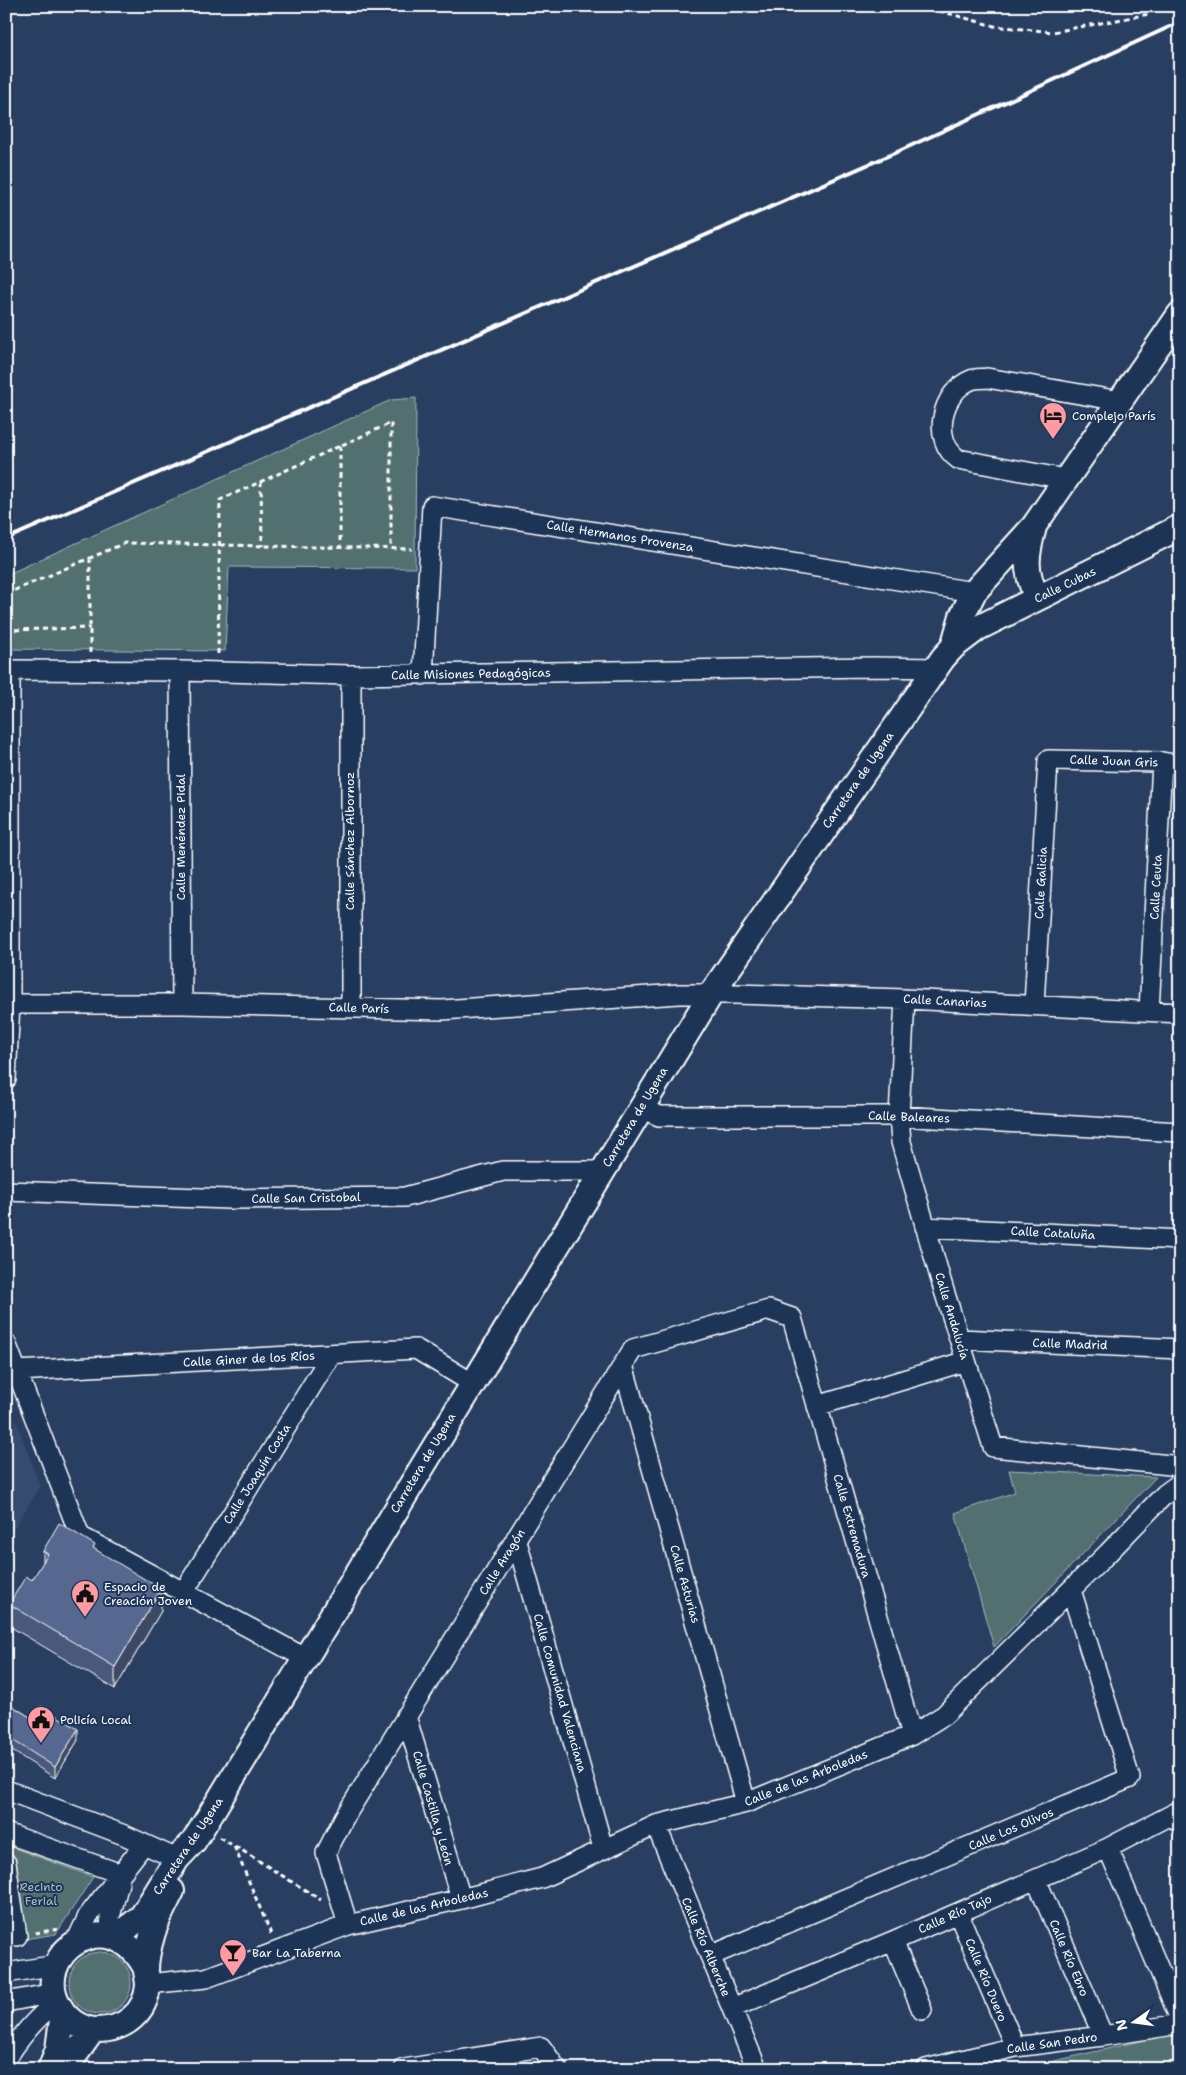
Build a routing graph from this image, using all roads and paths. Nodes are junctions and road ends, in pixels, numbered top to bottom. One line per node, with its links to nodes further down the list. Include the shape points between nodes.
1 (922, 6): 2 (path, via 994,26 1053,32 1149,14)
2 (1161, 6)
3 (1180, 314): 4 (main road, Carretera de Ugena)
4 (1120, 401): 6 (main road, Carretera de Ugena); 6 (street, via 987,378 972,379 952,395 942,426 950,453 958,459)
5 (340, 446): 7 (path); 12 (path); 13 (path, via 391,423)
6 (1065, 480): 8 (main road, Carretera de Ugena)
7 (261, 481): 10 (path, via 220,500); 11 (path)
8 (1034, 526): 16 (main road, Carretera de Ugena); 18 (main road, via 1027,560 1030,584)
9 (1180, 527): 18 (main road, Calle Cubas)
10 (220, 545): 11 (path); 15 (path, via 125,543); 26 (path)
11 (262, 546): 12 (path)
12 (340, 547): 13 (path)
13 (391, 548): 14 (path)
14 (430, 549): 16 (street, Calle Hermanos Provenza, via 432,506); 28 (street, Calle Hermanos Provenza)
15 (90, 558): 17 (path); 19 (path)
16 (974, 592): 21 (main road, Carretera de Ugena, via 962,616)
17 (6, 594)
18 (1037, 598): 21 (main road, Calle Cubas, via 978,628)
19 (90, 628): 20 (path); 24 (path)
20 (6, 630)
21 (953, 648): 22 (main road, Carretera de Ugena)
22 (936, 668): 28 (street, Calle Misiones Pedagógicas); 31 (main road, Carretera de Ugena)
23 (8, 670): 24 (street, Calle Misiones Pedagógicas); 33 (street)
24 (90, 671): 25 (street, Calle Misiones Pedagógicas)
25 (180, 671): 26 (street, Calle Misiones Pedagógicas); 34 (street, Calle Menéndez Pidal)
26 (218, 672): 27 (street, Calle Misiones Pedagógicas)
27 (351, 675): 28 (street, Calle Misiones Pedagógicas); 36 (street, Calle Sánchez Albornoz)
28 (423, 675)
29 (1048, 760): 30 (street, Calle Juan Gris); 35 (street, Calle Galicia)
30 (1171, 764): 37 (street, Calle Ceuta)
31 (711, 994): 32 (street, Calle Canarias); 36 (street, Calle París, via 442,1010); 40 (main road, Carretera de Ugena)
32 (904, 999): 35 (street, Calle Canarias); 41 (street, Calle Andalucía)
33 (8, 1004): 34 (street, Calle París); 39 (street)
34 (182, 1004): 36 (street, Calle París)
35 (1034, 1006): 37 (street, Calle Canarias)
36 (351, 1008)
37 (1149, 1011): 38 (street, Calle Canarias)
38 (1180, 1013)
39 (6, 1078)
40 (640, 1108): 41 (street, Calle Baleares, via 659,1116); 43 (main road, Carretera de Ugena)
41 (900, 1116): 42 (street, Calle Baleares); 45 (street, Calle Andalucía, via 900,1142)
42 (1180, 1132)
43 (602, 1170): 44 (street, Calle San Cristobal, via 503,1172 405,1197 229,1199); 55 (main road, Carretera de Ugena)
44 (6, 1191)
45 (925, 1227): 46 (street, Calle Cataluña); 48 (street, Calle Andalucía)
46 (1180, 1240)
47 (792, 1318): 53 (street, Calle Aragón, via 769,1310 633,1349); 56 (street, Calle Extremadura)
48 (960, 1339): 50 (street, Calle Madrid); 52 (street, Calle Andalucía)
49 (6, 1344): 54 (street)
50 (1180, 1349)
51 (331, 1355): 54 (street, Calle Giner de los Ríos); 55 (street, Calle Giner de los Ríos, via 416,1348); 61 (street, Calle Joaquín Costa)
52 (966, 1361): 56 (street); 57 (street, Calle Andalucía, via 993,1447)
53 (623, 1365): 59 (street, Calle Aragón); 66 (street, Calle Asturias)
54 (17, 1371): 61 (street, via 80,1536)
55 (472, 1383): 62 (main road, Carretera de Ugena)
56 (817, 1406): 64 (street, Calle Extremadura)
57 (1180, 1466)
58 (1180, 1483): 60 (street, Calle de las Arboledas, via 1165,1494)
59 (516, 1538): 63 (street, Calle Aragón); 73 (street, Calle Comunidad Valenciana)
60 (1071, 1590): 64 (street, Calle de las Arboledas, via 944,1715); 89 (street, Calle Los Olivos, via 1130,1778)
61 (183, 1593): 62 (street)
62 (305, 1658): 70 (main road, Carretera de Ugena)
63 (406, 1716): 80 (street, Calle Castilla y León); 81 (street, Calle Aragón, via 326,1853)
64 (912, 1735): 66 (street, Calle de las Arboledas)
65 (6, 1790): 71 (street)
66 (746, 1803): 68 (street, Calle de las Arboledas)
67 (1177, 1819): 74 (street, Calle Río Tajo)
68 (656, 1825): 73 (street, Calle de las Arboledas); 89 (street, Calle Río Alberche)
69 (6, 1833): 77 (street)
70 (198, 1834): 72 (path); 75 (main road, Carretera de Ugena); 92 (main road, via 152,1934)
71 (144, 1844): 75 (street); 77 (street)
72 (234, 1846): 81 (path, via 330,1905); 88 (path)
73 (603, 1848): 80 (street, Calle de las Arboledas, via 542,1878)
74 (1108, 1848): 78 (street, Calle Río Tajo); 97 (street)
75 (177, 1860): 86 (main road, Carretera de Ugena, via 142,1916)
76 (6, 1865): 79 (street)
77 (121, 1874): 84 (street, via 88,1916); 86 (street, via 110,1917)
78 (1036, 1879): 82 (street, Calle Río Tajo); 100 (street, Calle Río Ebro)
79 (8, 1892): 85 (street)
80 (461, 1899): 83 (street, Calle de las Arboledas)
81 (342, 1904): 83 (street, Calle Aragón)
82 (958, 1913): 87 (street, Calle Río Tajo); 101 (street, Calle Río Duero)
83 (348, 1925): 88 (street, Calle de las Arboledas)
84 (80, 1934): 85 (path); 86 (main road); 90 (main road)
85 (17, 1936)
86 (114, 1937): 92 (main road, via 139,1955)
87 (893, 1941): 95 (street, Calle Río Tajo); 96 (street)
88 (278, 1951): 92 (street, Calle de las Arboledas, via 206,1978)
89 (710, 1956): 95 (street, Calle Río Alberche)
90 (57, 1965): 91 (street); 94 (main road, via 53,1979)
91 (6, 1973)
92 (147, 1977): 99 (main road, via 145,2000 137,2014 124,2025 109,2030)
93 (6, 2002): 94 (street)
94 (58, 2003): 99 (main road, via 81,2027); 102 (street, via 47,2009); 103 (main road, via 58,2049)
95 (732, 2008): 107 (street, Calle Río Alberche)
96 (922, 2010)
97 (1180, 2020)
98 (1180, 2024): 100 (street, Calle San Pedro)
99 (93, 2030): 104 (main road)
100 (1103, 2036): 101 (street, Calle San Pedro)
101 (1015, 2046): 108 (street, Calle San Pedro)
102 (6, 2060)
103 (50, 2069)
104 (65, 2069)
105 (404, 2069): 106 (street, via 541,2047)
106 (557, 2069)
107 (757, 2069)
108 (926, 2069)

